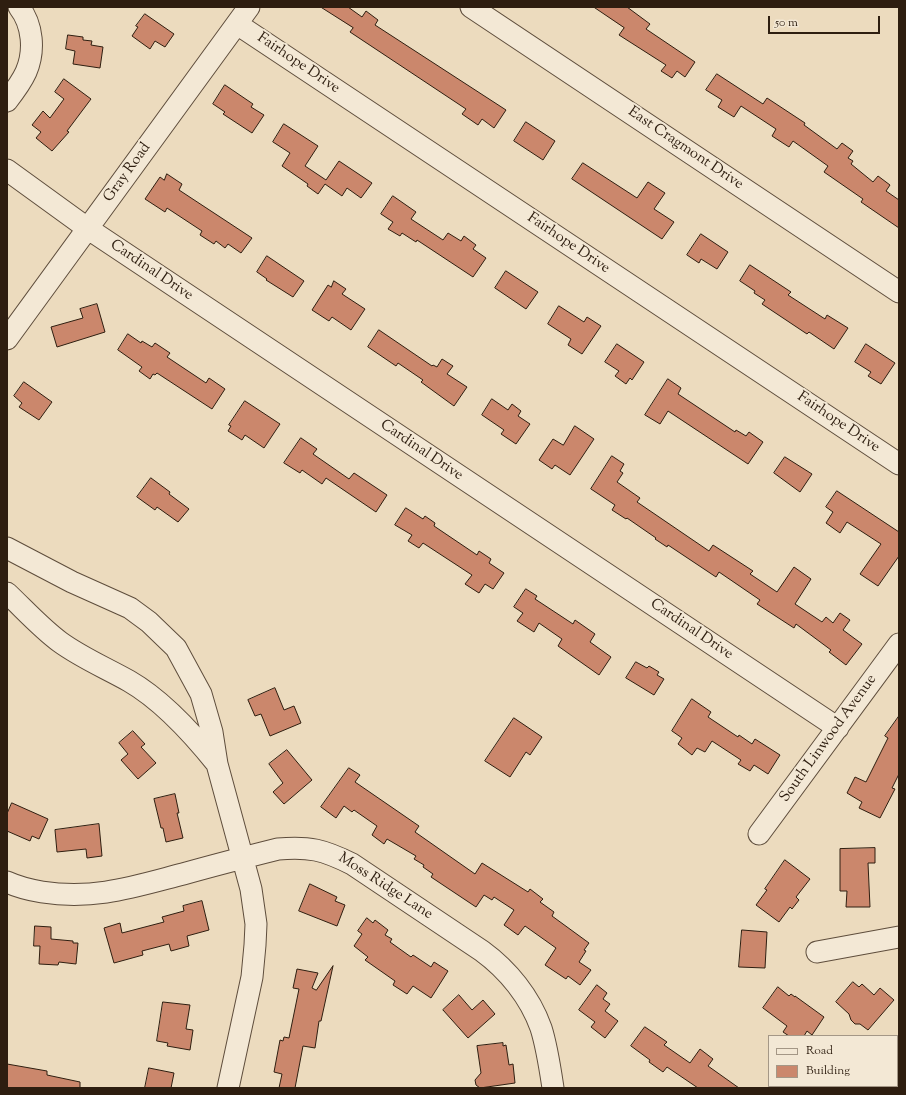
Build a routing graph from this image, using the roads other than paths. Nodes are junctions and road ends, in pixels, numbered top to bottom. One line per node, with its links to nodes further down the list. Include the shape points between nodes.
1 (19, 7): 5 (street, via 29,25 32,50 26,73)
2 (249, 7): 4 (street, Gray Road)
3 (471, 7): 8 (street, East Cragmont Drive)
4 (236, 24): 7 (street, Gray Road); 10 (street, Fairhope Drive)
5 (7, 101)
6 (7, 170): 7 (street, Cardinal Drive)
7 (87, 228): 9 (street, Gray Road); 14 (street, Cardinal Drive)
8 (899, 292)
9 (7, 339)
10 (899, 464)
11 (7, 548): 15 (street, via 72,582 130,608 176,648 201,694)
12 (7, 593): 15 (street, via 60,642 82,657 130,682 155,700)
13 (899, 644): 14 (street, South Linwood Avenue)
14 (838, 728): 16 (street, South Linwood Avenue)
15 (218, 764): 17 (street)
16 (759, 834)
17 (242, 858): 18 (street, Moss Ridge Lane, via 108,893 66,895 31,890); 21 (street, via 254,910 254,964); 22 (street, Moss Ridge Lane, via 292,847 334,854 493,959 513,979 529,1002 541,1028)
18 (7, 882)
19 (899, 938): 20 (street)
20 (817, 952)
21 (228, 1088)
22 (553, 1088)

